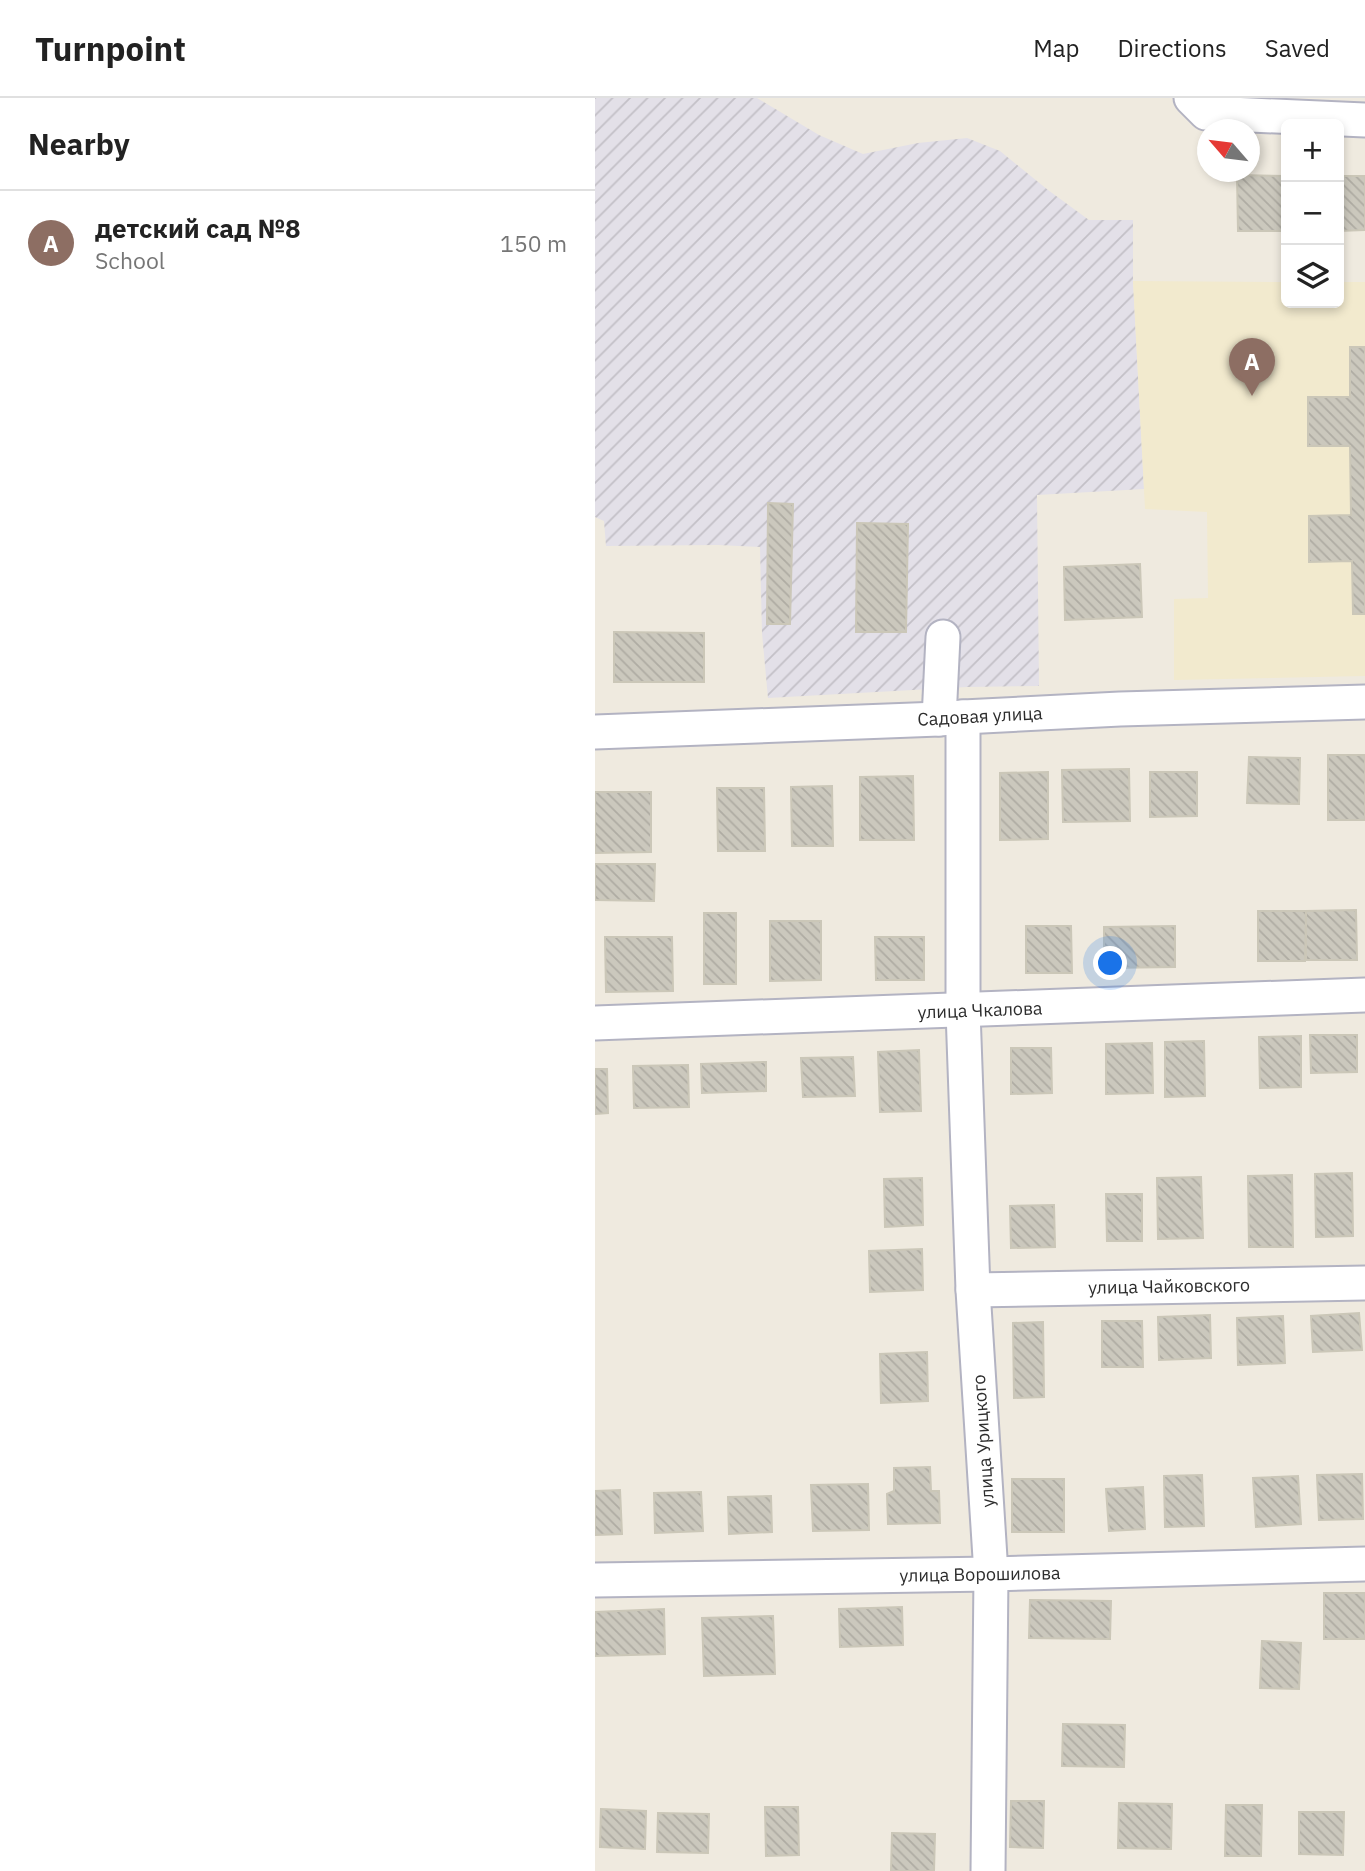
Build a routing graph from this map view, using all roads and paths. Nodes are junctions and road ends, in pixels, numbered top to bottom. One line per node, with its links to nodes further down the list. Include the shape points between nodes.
1 (1191, 98): 2 (street, via 1206,113)
2 (1365, 120)
3 (943, 637): 5 (street, улица Урицкого)
4 (1365, 702): 5 (street, Садовая улица)
5 (951, 718): 6 (street, Садовая улица); 8 (street, улица Урицкого)
6 (595, 732)
7 (1365, 995): 8 (street, улица Чкалова)
8 (963, 1011): 9 (street, улица Чкалова); 11 (street, улица Урицкого)
9 (595, 1023)
10 (1365, 1283): 11 (street, улица Чайковского)
11 (973, 1290): 13 (street, улица Урицкого)
12 (1365, 1564): 13 (street, улица Ворошилова)
13 (991, 1574): 14 (street, улица Ворошилова); 15 (street, улица Урицкого)
14 (595, 1580)
15 (988, 1871)

